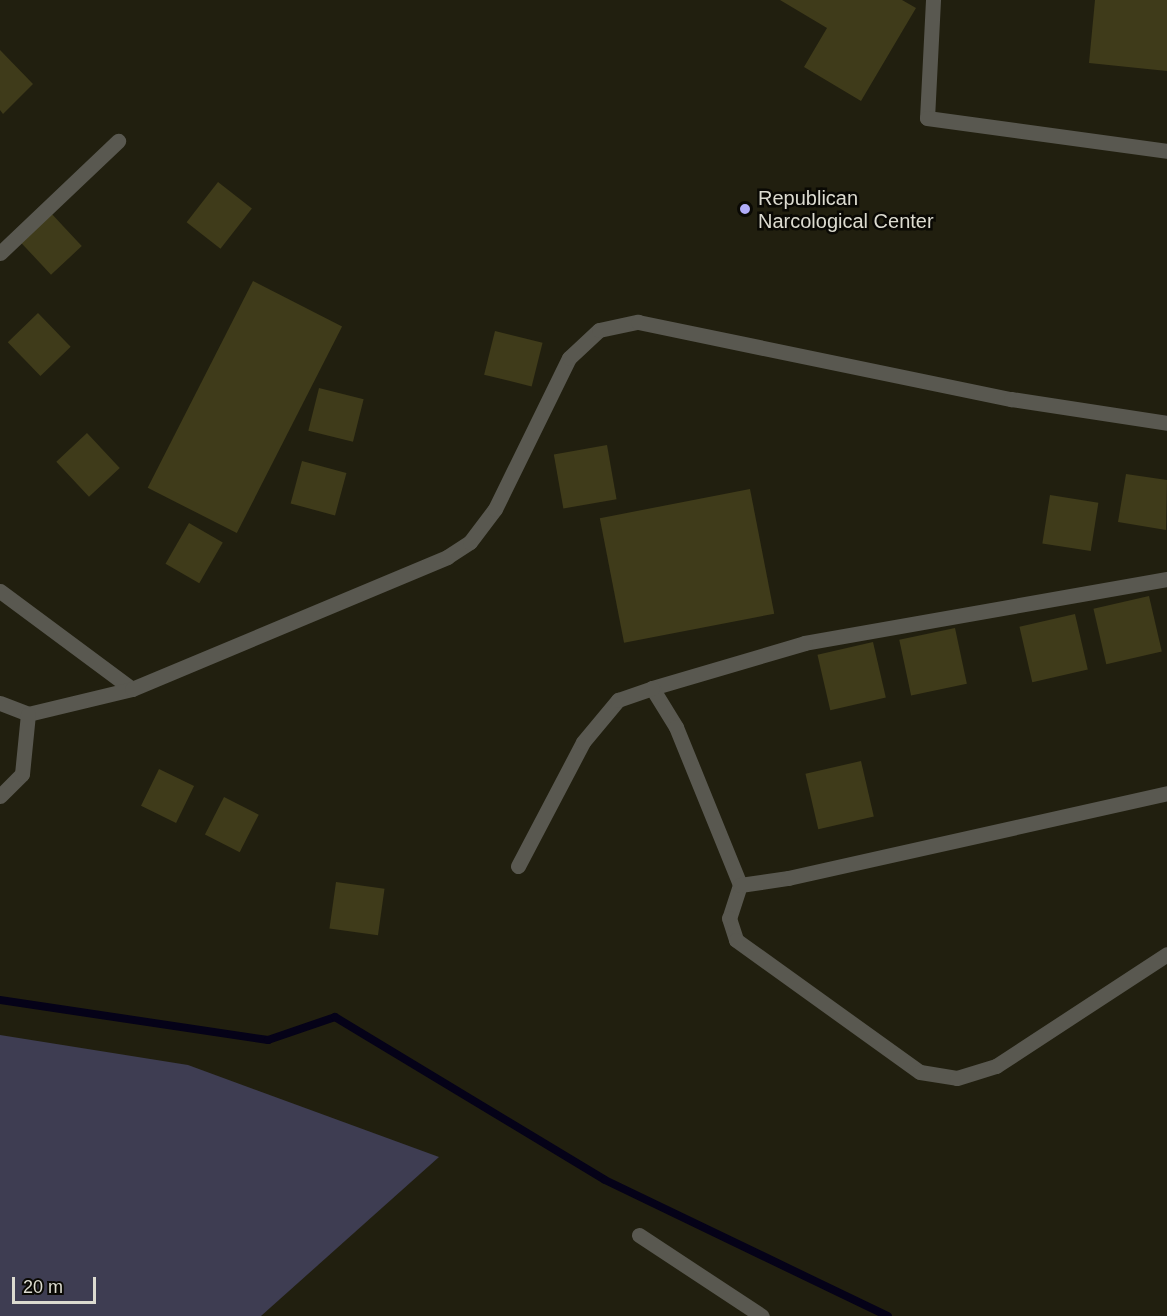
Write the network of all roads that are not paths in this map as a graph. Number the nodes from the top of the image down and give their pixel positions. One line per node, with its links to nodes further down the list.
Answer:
1 (933, 0): 3 (street)
2 (118, 141): 4 (street)
3 (1167, 151)
4 (0, 253)
5 (1167, 423): 9 (street)
6 (1167, 579): 8 (street)
7 (0, 591): 9 (street)
8 (652, 688): 14 (street); 15 (street)
9 (132, 689): 11 (street)
10 (0, 703): 11 (street)
11 (28, 714): 13 (street)
12 (1167, 793): 15 (street)
13 (0, 796)
14 (518, 866)
15 (740, 885): 16 (street)
16 (1167, 954)
17 (639, 1235): 18 (street)
18 (762, 1316)

